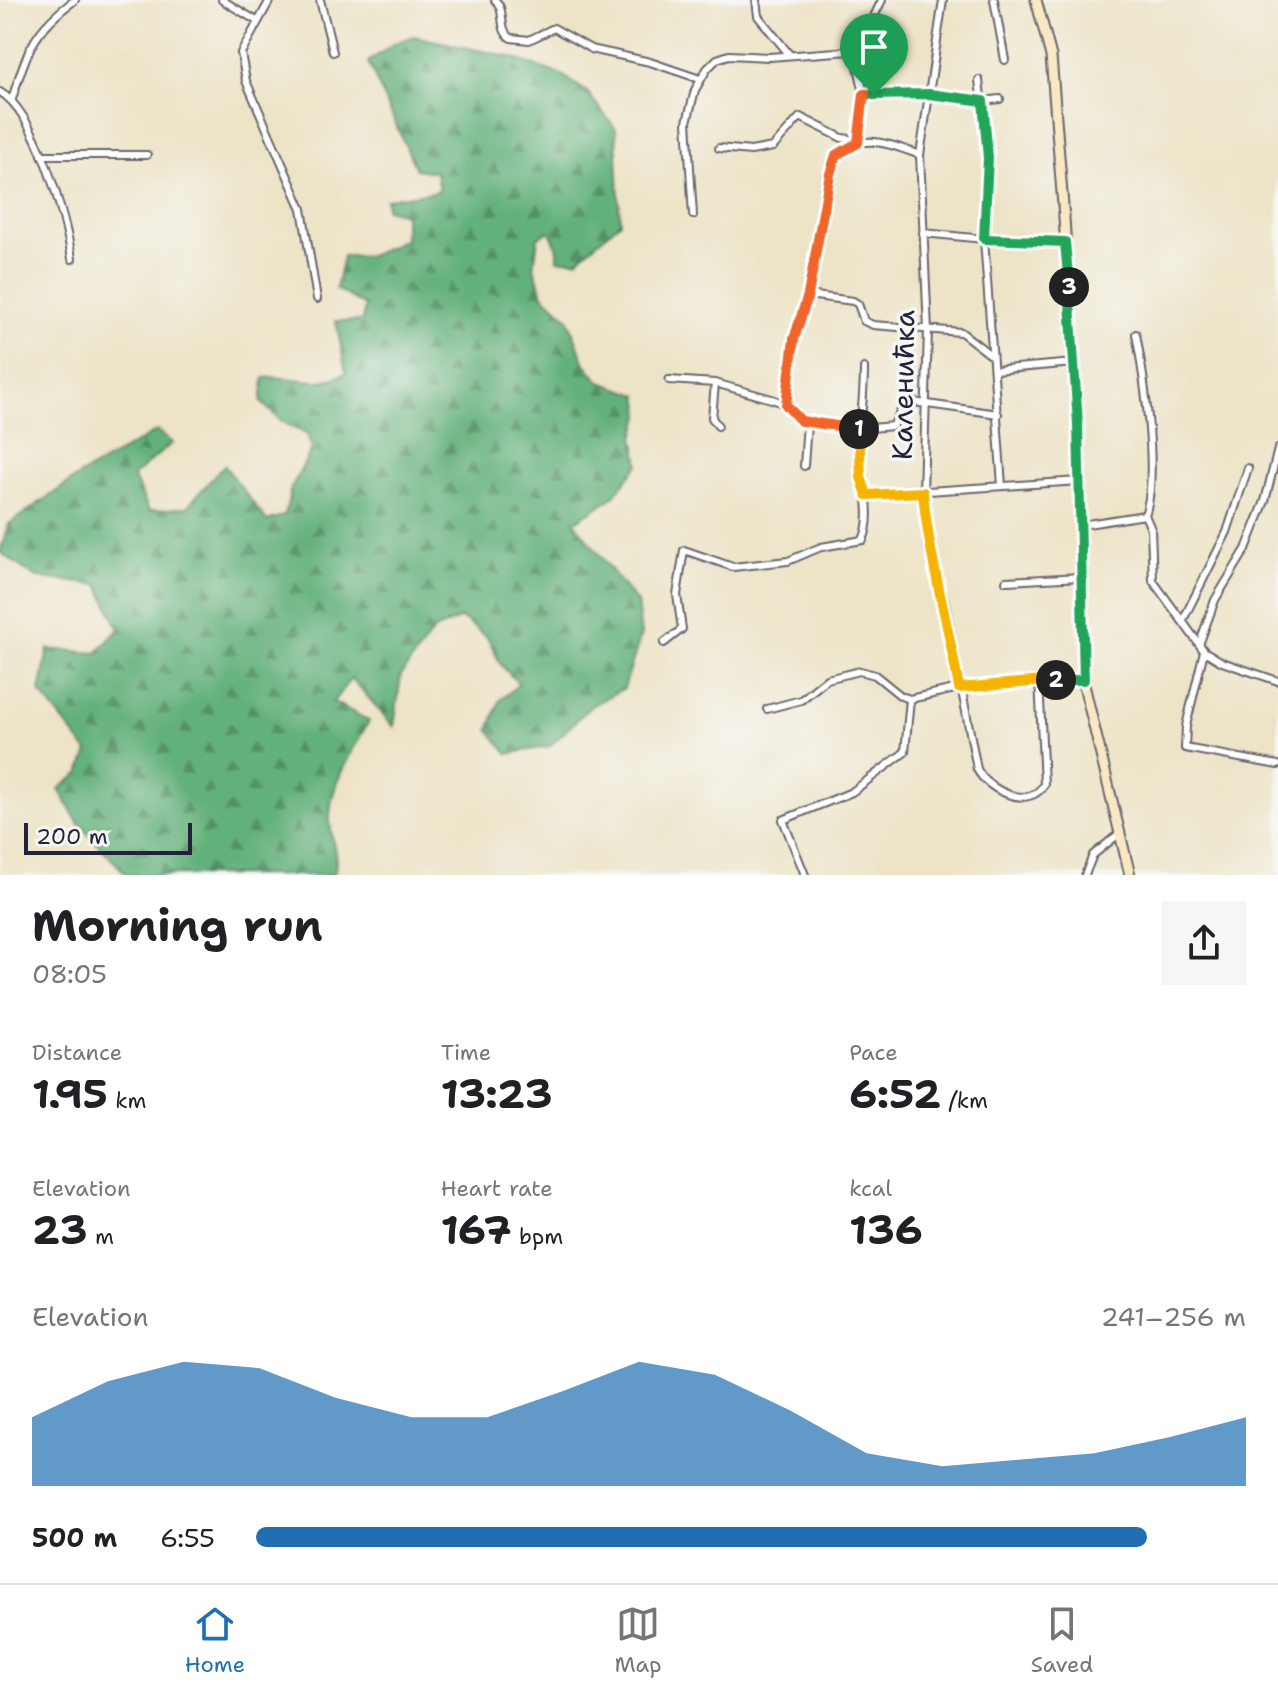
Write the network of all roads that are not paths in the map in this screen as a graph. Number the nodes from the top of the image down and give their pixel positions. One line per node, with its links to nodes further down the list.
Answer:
1 (75, 0): 21 (street)
2 (222, 0): 11 (street)
3 (270, 0): 11 (street)
4 (320, 0): 13 (street)
5 (495, 0): 16 (street)
6 (756, 0): 14 (street)
7 (882, 0): 12 (street)
8 (943, 0): 20 (street, Каленићка)
9 (994, 0): 15 (street)
10 (1036, 0): 32 (main road)
11 (257, 21): 35 (street)
12 (854, 48): 14 (street); 19 (street)
13 (333, 52)
14 (789, 54): 16 (street)
15 (1005, 60)
16 (700, 79): 29 (street)
17 (979, 80): 23 (street)
18 (0, 92): 21 (street)
19 (864, 94): 20 (street); 24 (street)
20 (929, 94): 23 (street); 28 (street, Каленићка)
21 (12, 99): 26 (street)
22 (1000, 99): 23 (street)
23 (983, 101): 31 (street)
24 (858, 142): 25 (street); 28 (street); 34 (street)
25 (719, 148)
26 (42, 155): 27 (street); 33 (street)
27 (147, 155)
28 (920, 155): 30 (street, Каленићка)
29 (693, 215)
30 (923, 233): 31 (street); 36 (street, Каленићка)
31 (984, 239): 32 (street); 38 (street)
32 (1065, 242): 39 (main road)
33 (72, 259)
34 (808, 295): 36 (street); 45 (street)
35 (317, 299)
36 (928, 330): 38 (street); 44 (street, Каленићка)
37 (1136, 334): 57 (street)
38 (992, 356): 41 (street)
39 (1074, 363): 41 (street); 53 (main road)
40 (864, 368): 49 (street)
41 (994, 370): 46 (street)
42 (669, 380): 43 (street)
43 (715, 383): 45 (street); 48 (street)
44 (926, 403): 46 (street); 49 (street); 55 (street, Каленићка)
45 (786, 405): 47 (street)
46 (998, 414): 54 (street)
47 (807, 423): 49 (street); 51 (street)
48 (718, 426)
49 (860, 429): 56 (street)
50 (1278, 449): 62 (street)
51 (804, 466)
52 (1248, 468): 61 (street)
53 (1080, 481): 54 (street); 58 (main road)
54 (1002, 486): 55 (street)
55 (923, 492): 56 (street); 68 (street, Каленићка)
56 (867, 495): 63 (street)
57 (1145, 515): 58 (street); 61 (street)
58 (1081, 525): 59 (main road)
59 (1081, 577): 60 (street); 66 (main road)
60 (1006, 581)
61 (1183, 620): 62 (street)
62 (1200, 642): 64 (street)
63 (664, 643)
64 (1204, 651): 67 (street); 71 (street)
65 (1039, 679): 66 (street); 68 (street); 68 (street, Каленићка)
66 (1084, 680): 72 (main road)
67 (1278, 681)
68 (959, 688): 69 (street)
69 (910, 699): 70 (street); 73 (street)
70 (767, 709)
71 (1278, 765)
72 (1120, 833): 74 (street); 75 (main road)
73 (805, 875)
74 (1085, 875)
75 (1130, 875)

